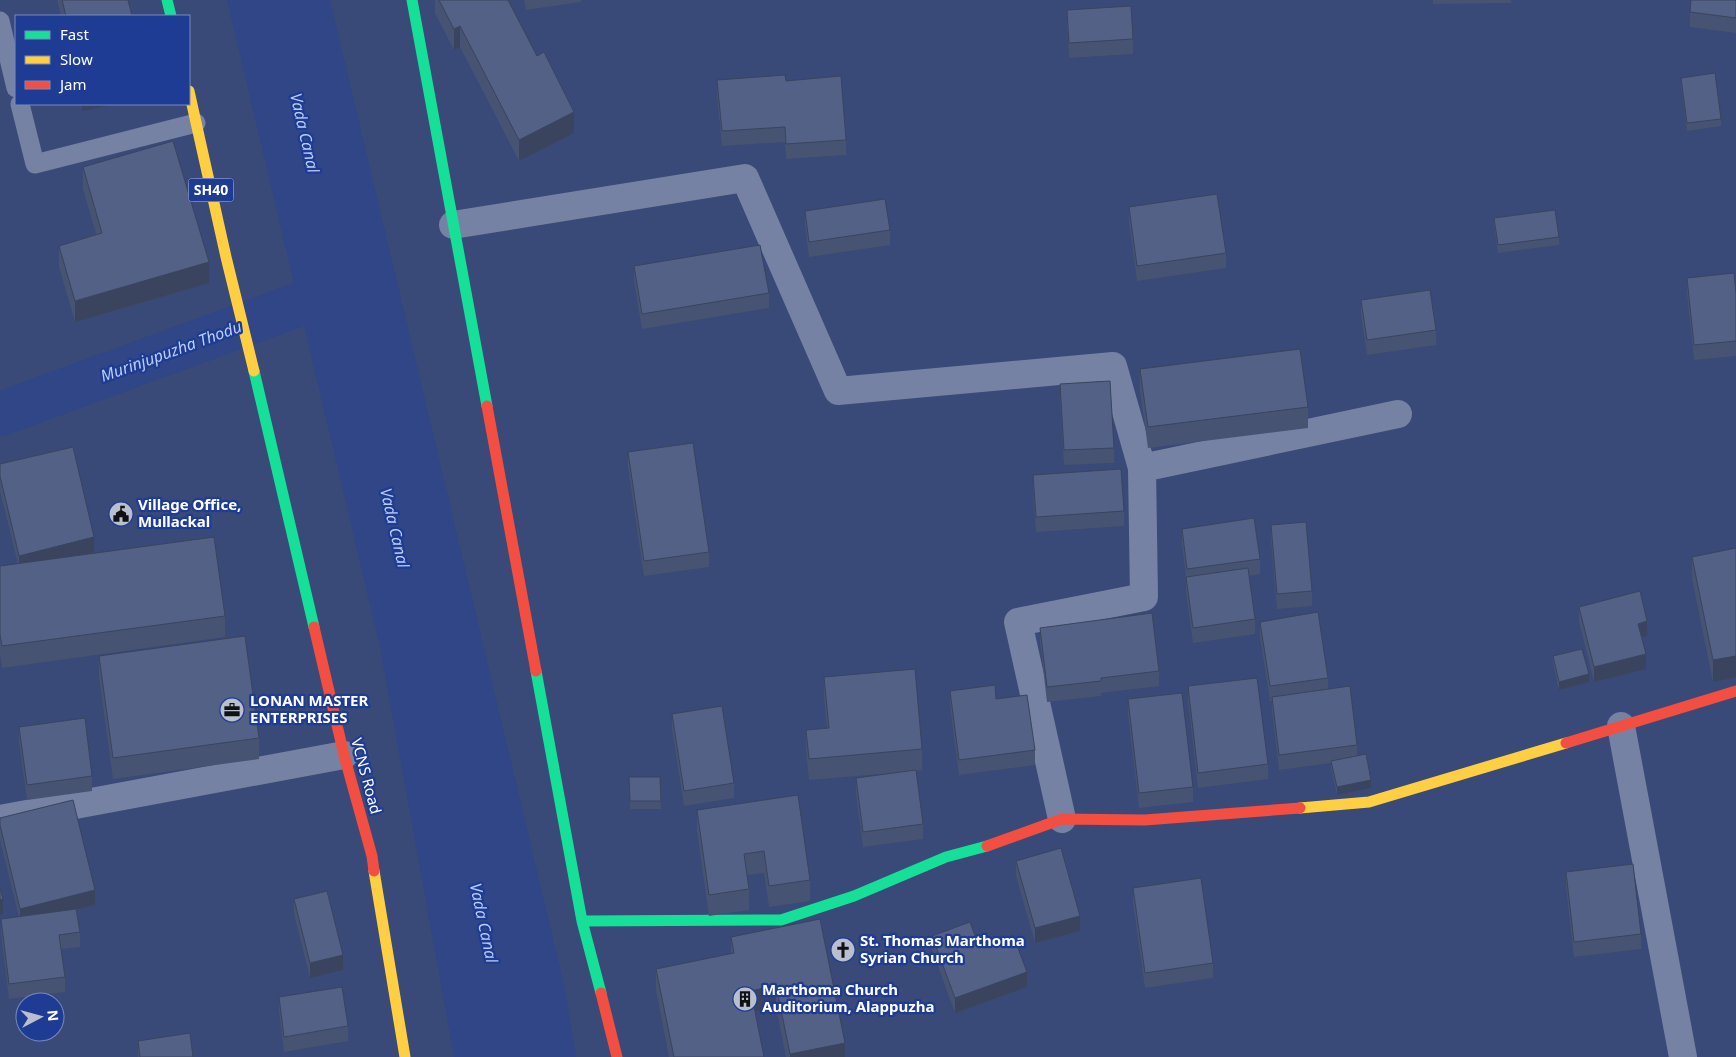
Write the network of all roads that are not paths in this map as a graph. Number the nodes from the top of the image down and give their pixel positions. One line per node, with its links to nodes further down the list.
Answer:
1 (167, 0): 3 (main road)
2 (412, 0): 9 (main road)
3 (171, 15)
4 (0, 21): 5 (lane)
5 (15, 84)
6 (190, 95): 8 (main road, SH40)
7 (20, 105): 8 (lane)
8 (196, 122): 14 (main road, VCNS Road / SH40)
9 (453, 225): 11 (street); 17 (main road)
10 (1398, 414): 11 (street)
11 (1142, 468): 16 (street)
12 (1736, 691): 13 (main road)
13 (1621, 726): 16 (main road); 20 (street)
14 (344, 755): 15 (street); 18 (main road, VCNS Road / SH40)
15 (0, 819)
16 (1062, 819): 17 (main road)
17 (582, 921): 19 (main road)
18 (405, 1057)
19 (617, 1057)
20 (1683, 1057)

